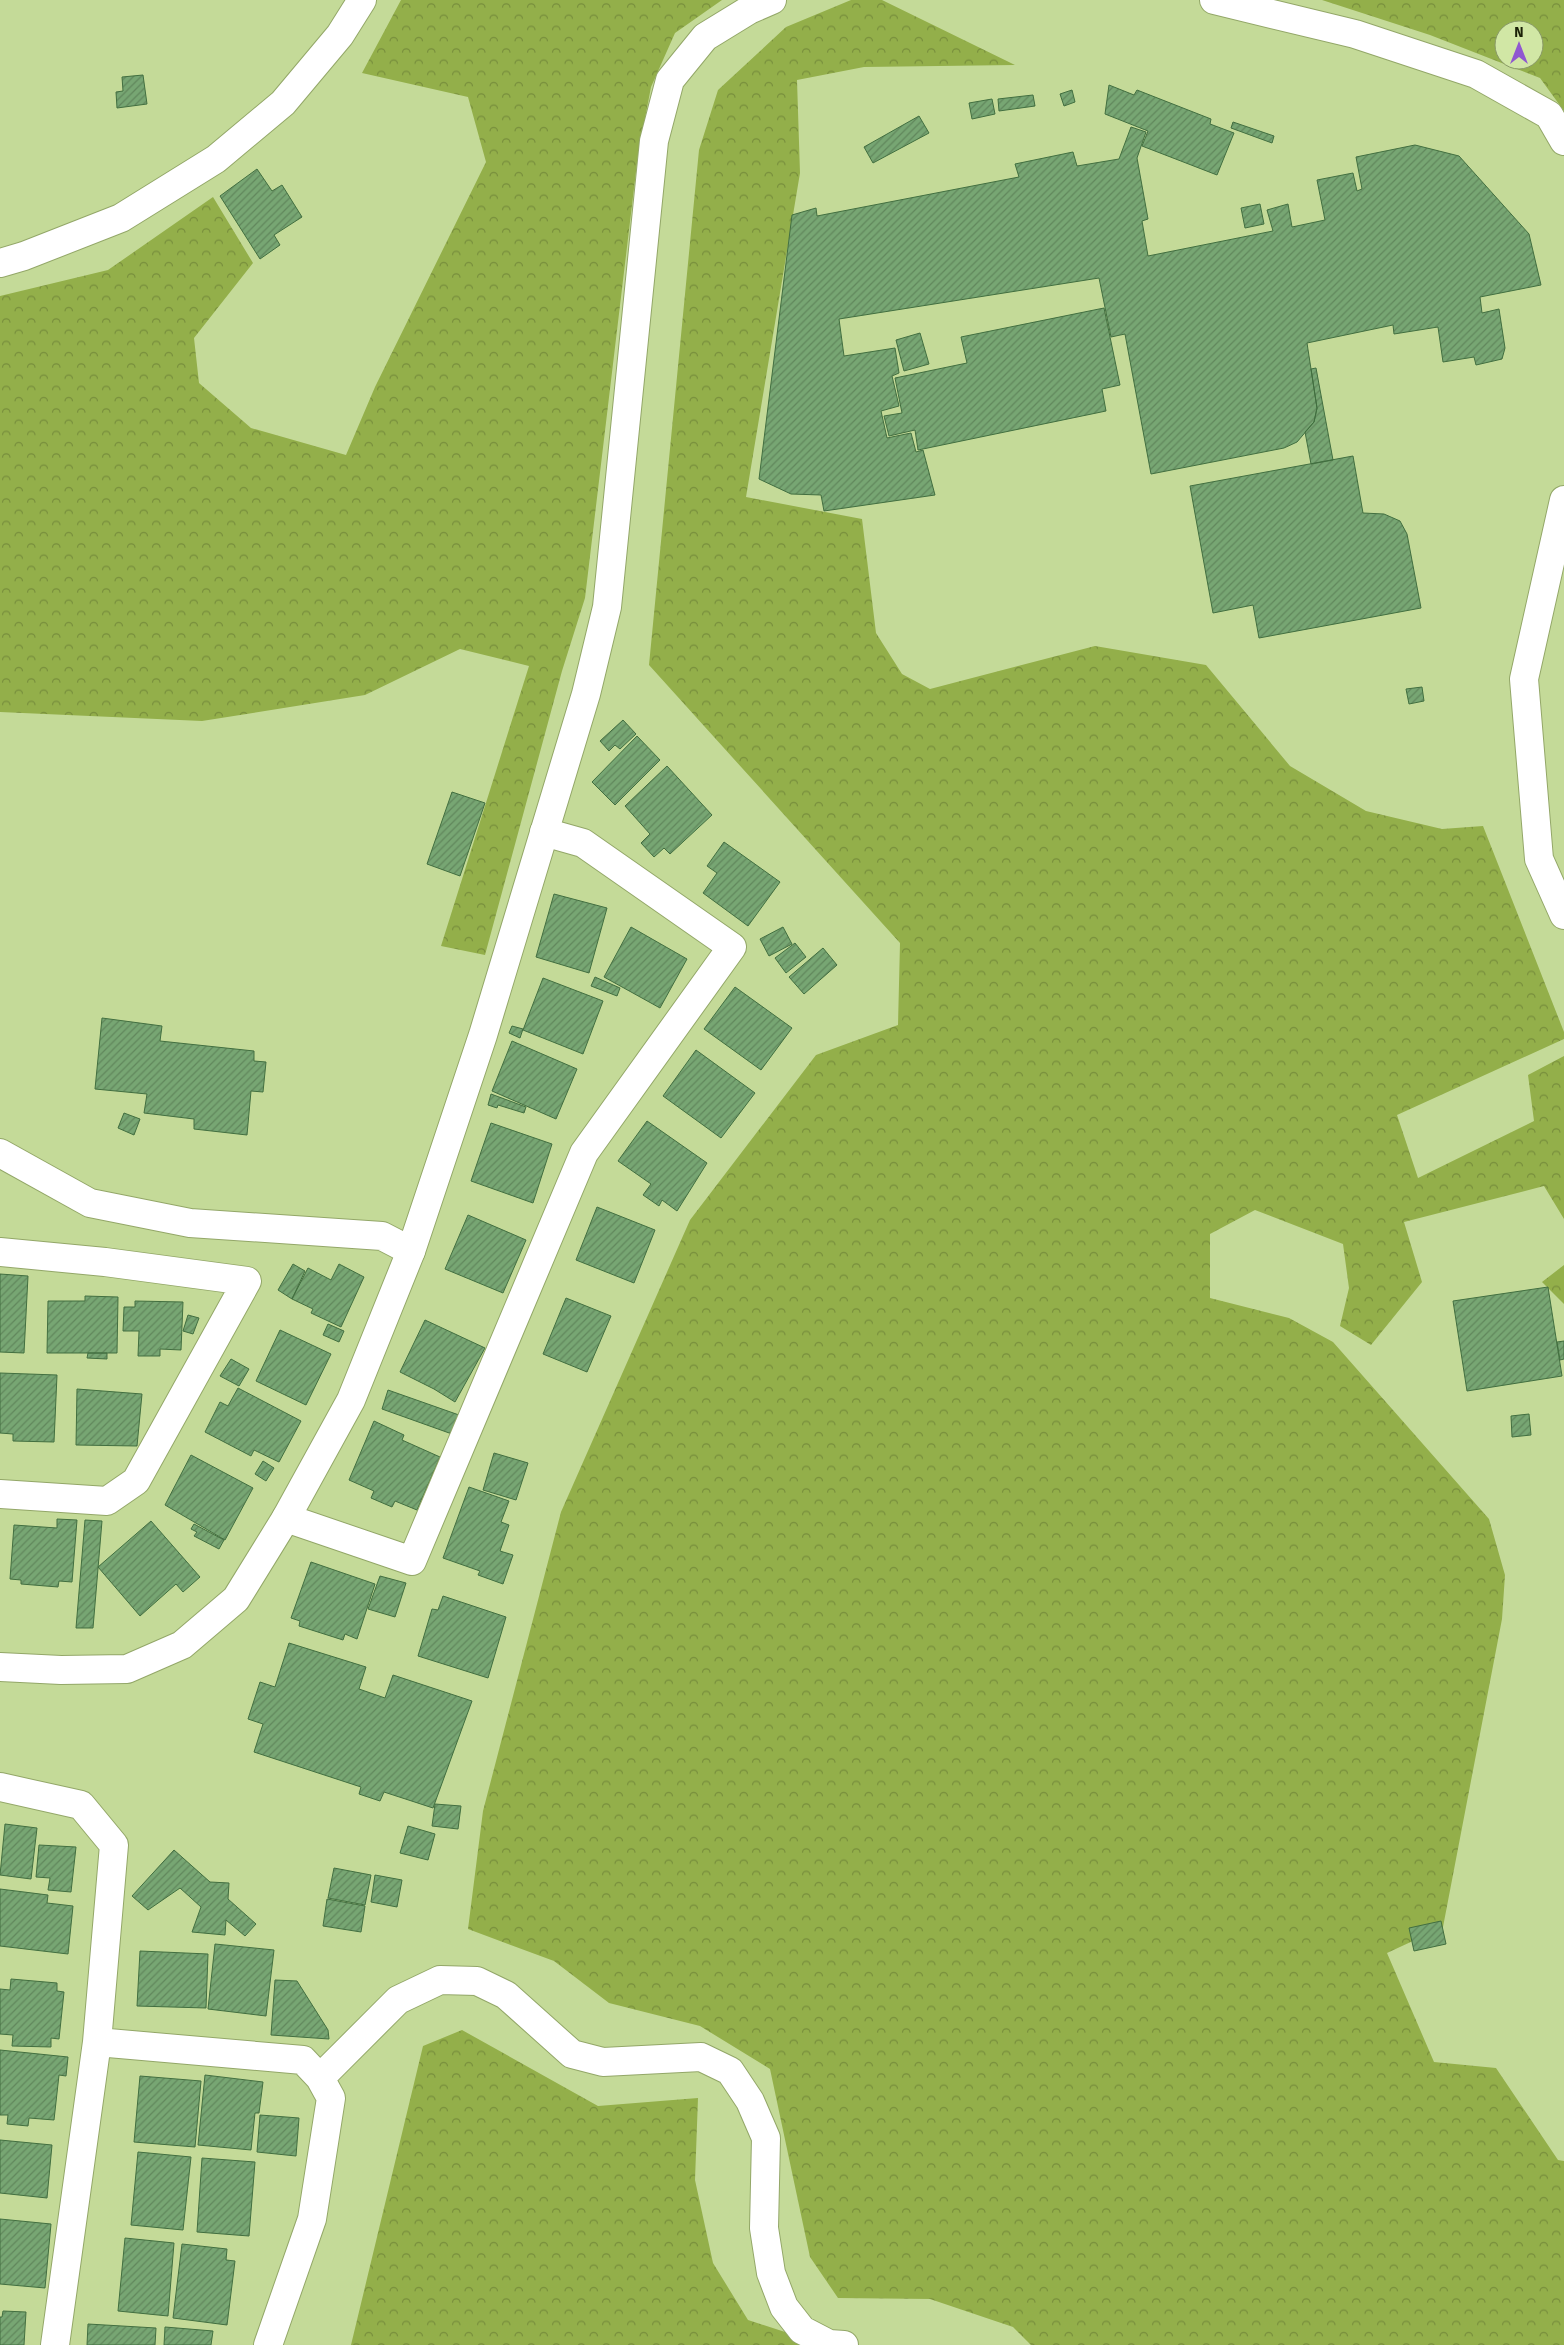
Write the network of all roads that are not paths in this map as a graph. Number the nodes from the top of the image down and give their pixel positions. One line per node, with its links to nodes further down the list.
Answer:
1 (362, 0): 5 (street)
2 (772, 0): 7 (street)
3 (1214, 0): 4 (street)
4 (1564, 141)
5 (0, 263)
6 (1564, 500): 8 (street)
7 (544, 832): 10 (street); 13 (street)
8 (1564, 915)
9 (0, 1153): 10 (street)
10 (411, 1251): 13 (street)
11 (0, 1252): 12 (street)
12 (0, 1494)
13 (286, 1518): 14 (street)
14 (0, 1667)
15 (0, 1787): 16 (street)
16 (97, 2042): 17 (street); 18 (street)
17 (320, 2078): 19 (street); 20 (street)
18 (55, 2345)
19 (268, 2345)
20 (844, 2345)

